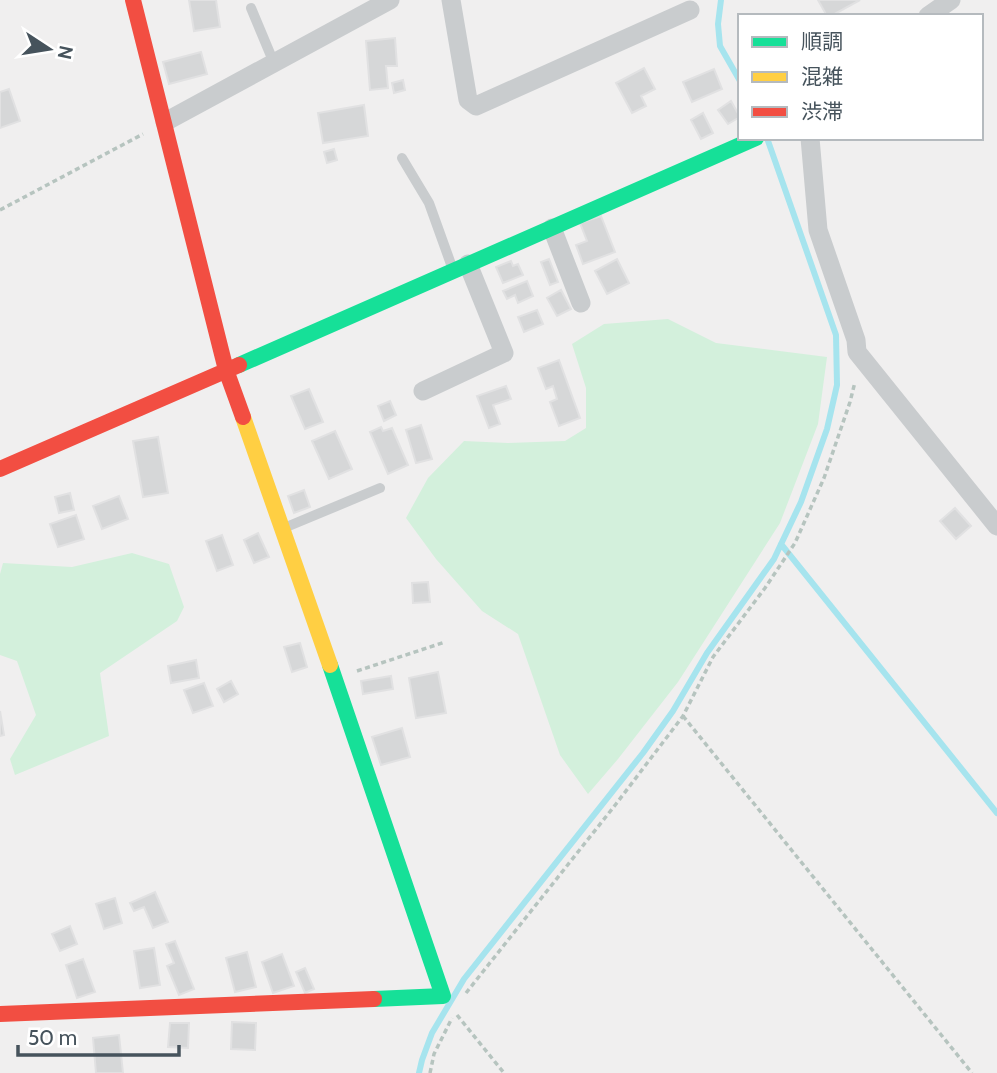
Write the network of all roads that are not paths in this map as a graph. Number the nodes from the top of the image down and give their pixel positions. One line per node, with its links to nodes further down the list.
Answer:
1 (134, 0): 9 (street)
2 (390, 0): 8 (street)
3 (451, 0): 6 (street)
4 (951, 0): 7 (street)
5 (251, 8): 8 (lane)
6 (690, 10)
7 (931, 14)
8 (274, 63): 9 (street)
9 (165, 122): 16 (street)
10 (751, 140): 13 (street)
11 (810, 140): 20 (street)
12 (402, 158): 14 (lane)
13 (552, 228): 14 (street); 15 (street)
14 (461, 268): 16 (street); 17 (street)
15 (581, 303)
16 (226, 370): 18 (street); 21 (street)
17 (423, 391)
18 (0, 469)
19 (380, 488): 21 (lane)
20 (997, 526)
21 (282, 529): 22 (street)
22 (0, 1014)

